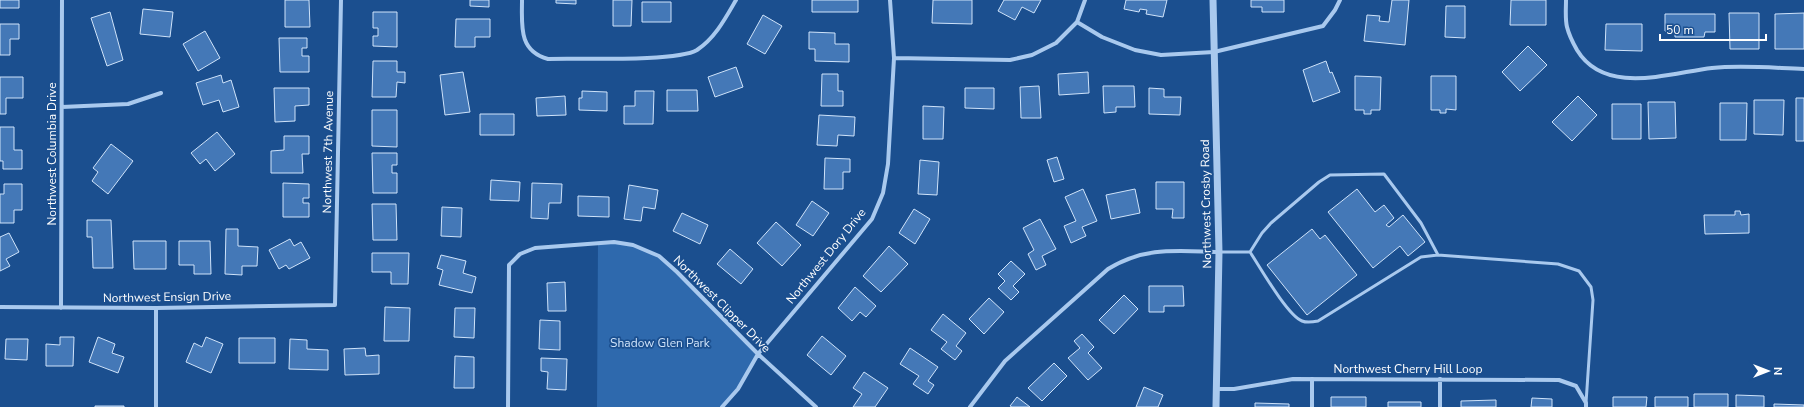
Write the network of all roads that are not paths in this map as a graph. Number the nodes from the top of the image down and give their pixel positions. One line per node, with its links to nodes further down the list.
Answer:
1 (62, 0): 15 (street, Northwest Columbia Drive)
2 (341, 0): 19 (street, Northwest 7th Avenue)
3 (522, 0): 4 (street)
4 (736, 0)
5 (890, 0): 12 (street, Northwest Dory Drive)
6 (1085, 0): 10 (street)
7 (1213, 0): 11 (street, Northwest Crosby Road)
8 (1340, 0): 11 (street)
9 (1566, 0): 13 (street)
10 (1077, 22): 11 (street); 12 (street)
11 (1214, 52): 16 (street, Northwest Crosby Road)
12 (894, 58): 23 (street, Northwest Dory Drive)
13 (1804, 69)
14 (161, 94): 15 (street)
15 (62, 107): 21 (street, Northwest Columbia Drive)
16 (1219, 252): 17 (lane); 26 (street, Northwest Crosby Road); 32 (street)
17 (1250, 252): 18 (lane); 18 (lane)
18 (1438, 255): 27 (lane)
19 (335, 304): 22 (street, Northwest Ensign Drive)
20 (0, 307): 21 (street, Northwest Ensign Drive)
21 (61, 308): 22 (street, Northwest Ensign Drive)
22 (156, 308): 28 (street)
23 (758, 354): 29 (street, Northwest Clipper Drive); 30 (street, Northwest Dory Drive); 31 (street, Northwest Clipper Drive)
24 (1312, 379): 25 (street, Northwest Cherry Hill Loop); 26 (street, Northwest Cherry Hill Loop); 34 (street)
25 (1440, 379): 27 (street, Northwest Cherry Hill Loop); 35 (street)
26 (1217, 389): 33 (street, Northwest Crosby Road)
27 (1586, 405)
28 (156, 407)
29 (508, 407)
30 (722, 407)
31 (816, 407)
32 (970, 407)
33 (1216, 407)
34 (1312, 407)
35 (1440, 407)

